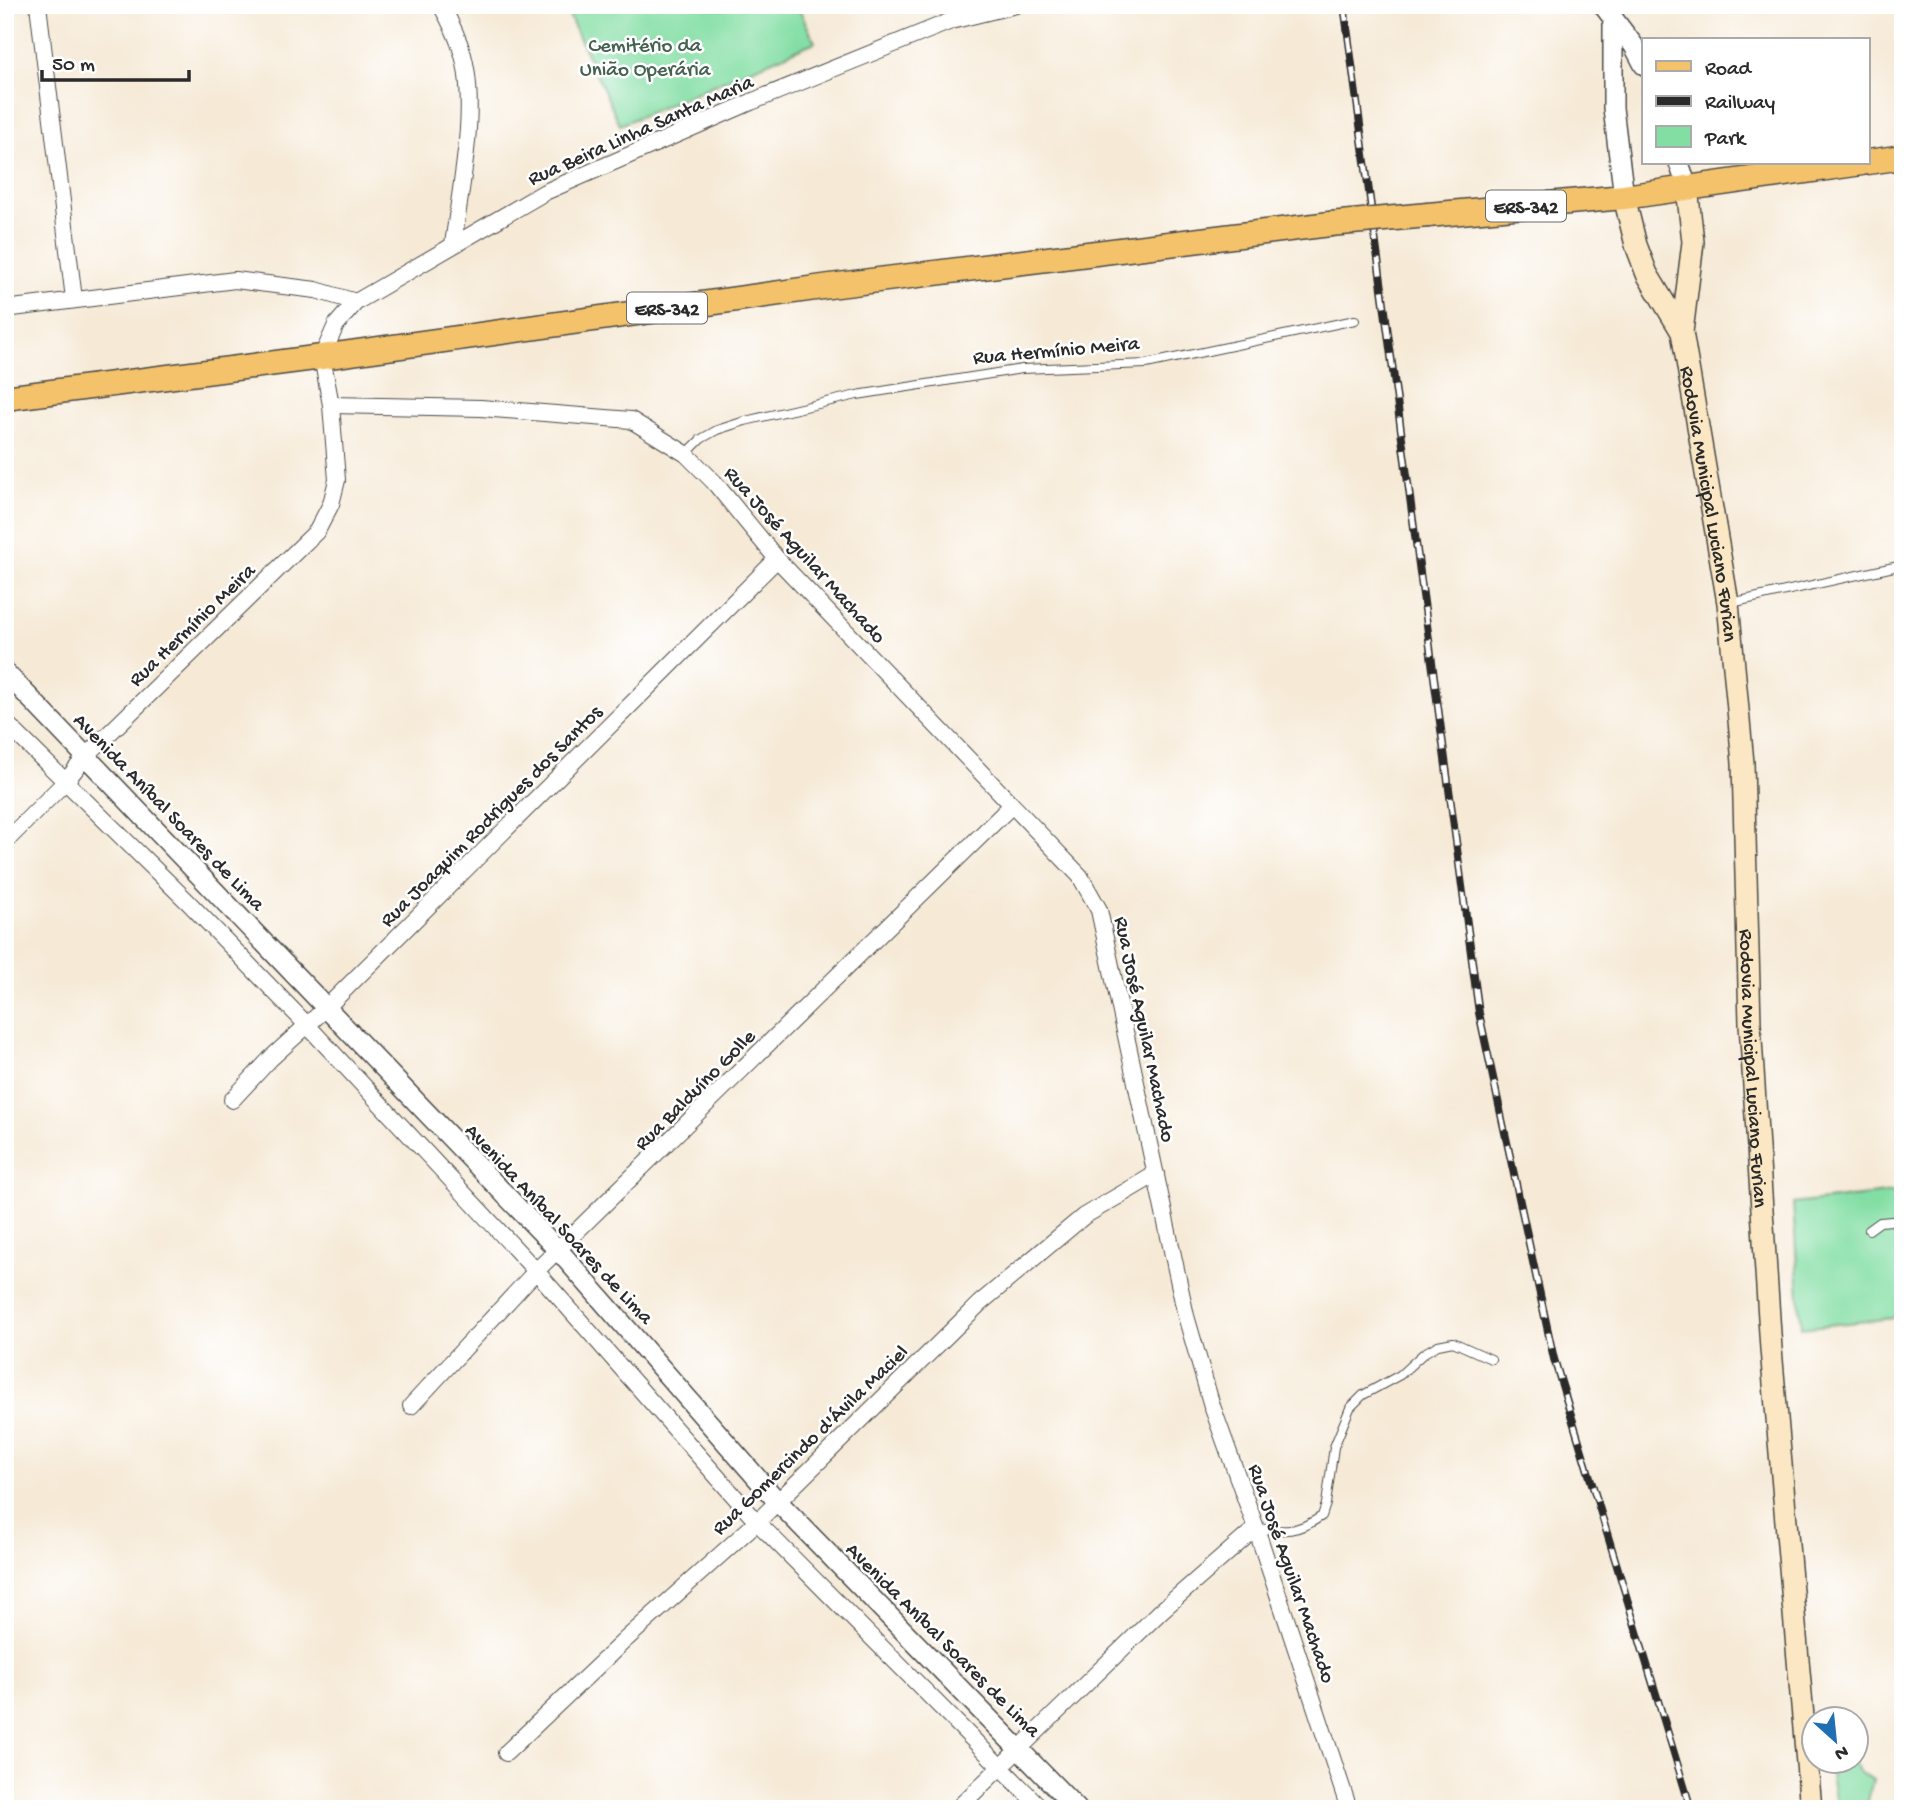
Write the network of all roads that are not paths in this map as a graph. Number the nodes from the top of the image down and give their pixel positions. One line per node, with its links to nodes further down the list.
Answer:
1 (38, 5): 13 (street)
2 (441, 5): 12 (street)
3 (1016, 5): 12 (street, Rua Beira Linha Santa Maria)
4 (1608, 13): 5 (street, Rodovia Municipal Luciano Furian); 11 (street, Rodovia Municipal Luciano Furian)
5 (1642, 61)
6 (1903, 157): 7 (main road)
7 (1870, 162)
8 (1679, 164): 10 (street, Rodovia Municipal Luciano Furian)
9 (1855, 164): 10 (main road, ERS-342)
10 (1687, 187): 11 (main road, ERS-342); 17 (main road, Rodovia Municipal Luciano Furian)
11 (1624, 197): 17 (main road, Rodovia Municipal Luciano Furian); 18 (main road, ERS-342, bridge)
12 (453, 245): 14 (street, Rua Beira Linha Santa Maria)
13 (74, 299): 14 (street); 15 (street)
14 (356, 302): 18 (street, Rua Beira Linha Santa Maria)
15 (5, 309)
16 (1355, 320): 21 (lane, Rua Hermínio Meira)
17 (1682, 332): 24 (main road, Rodovia Municipal Luciano Furian)
18 (322, 357): 19 (main road, ERS-342); 20 (street, Rua Hermínio Meira)
19 (5, 398)
20 (331, 405): 21 (street, Rua José Aguilar Machado); 27 (street, Rua Hermínio Meira)
21 (686, 454): 22 (street, Rua José Aguilar Machado)
22 (777, 559): 29 (street, Rua José Aguilar Machado); 31 (street, Rua Joaquim Rodrigues dos Santos)
23 (1903, 565): 24 (lane)
24 (1728, 603): 51 (main road, Rodovia Municipal Luciano Furian)
25 (5, 672): 27 (street, Avenida Aníbal Soares de Lima)
26 (5, 722): 28 (street)
27 (87, 755): 28 (street, Rua Hermínio Meira); 31 (street, Avenida Aníbal Soares de Lima)
28 (66, 781): 30 (street, Rua Hermínio Meira); 32 (street)
29 (1011, 806): 34 (street, Rua José Aguilar Machado); 37 (street, Rua Balduíno Golle)
30 (5, 842)
31 (326, 1008): 32 (street, Rua Joaquim Rodrigues dos Santos); 37 (street, Avenida Aníbal Soares de Lima)
32 (307, 1025): 33 (street, Rua Joaquim Rodrigues dos Santos); 38 (street)
33 (232, 1100)
34 (1156, 1174): 41 (street, Rua Gomercindo d'Ávila Maciel); 43 (street, Rua José Aguilar Machado)
35 (1903, 1220): 36 (lane)
36 (1869, 1230)
37 (559, 1251): 38 (street, Rua Balduíno Golle); 41 (street, Avenida Aníbal Soares de Lima)
38 (536, 1271): 40 (street, Rua Balduíno Golle); 42 (street)
39 (1491, 1359): 43 (lane)
40 (411, 1406)
41 (777, 1501): 42 (street, Rua Gomercindo d'Ávila Maciel); 44 (street, Avenida Aníbal Soares de Lima)
42 (757, 1522): 45 (street, Rua Gomercindo d'Ávila Maciel); 46 (street)
43 (1256, 1528): 44 (street); 50 (street, Rua José Aguilar Machado)
44 (1020, 1748): 46 (street); 49 (street, Avenida Aníbal Soares de Lima)
45 (506, 1753)
46 (1002, 1766): 47 (street); 48 (street)
47 (957, 1809)
48 (1042, 1809)
49 (1077, 1809)
50 (1349, 1809)
51 (1811, 1809)

